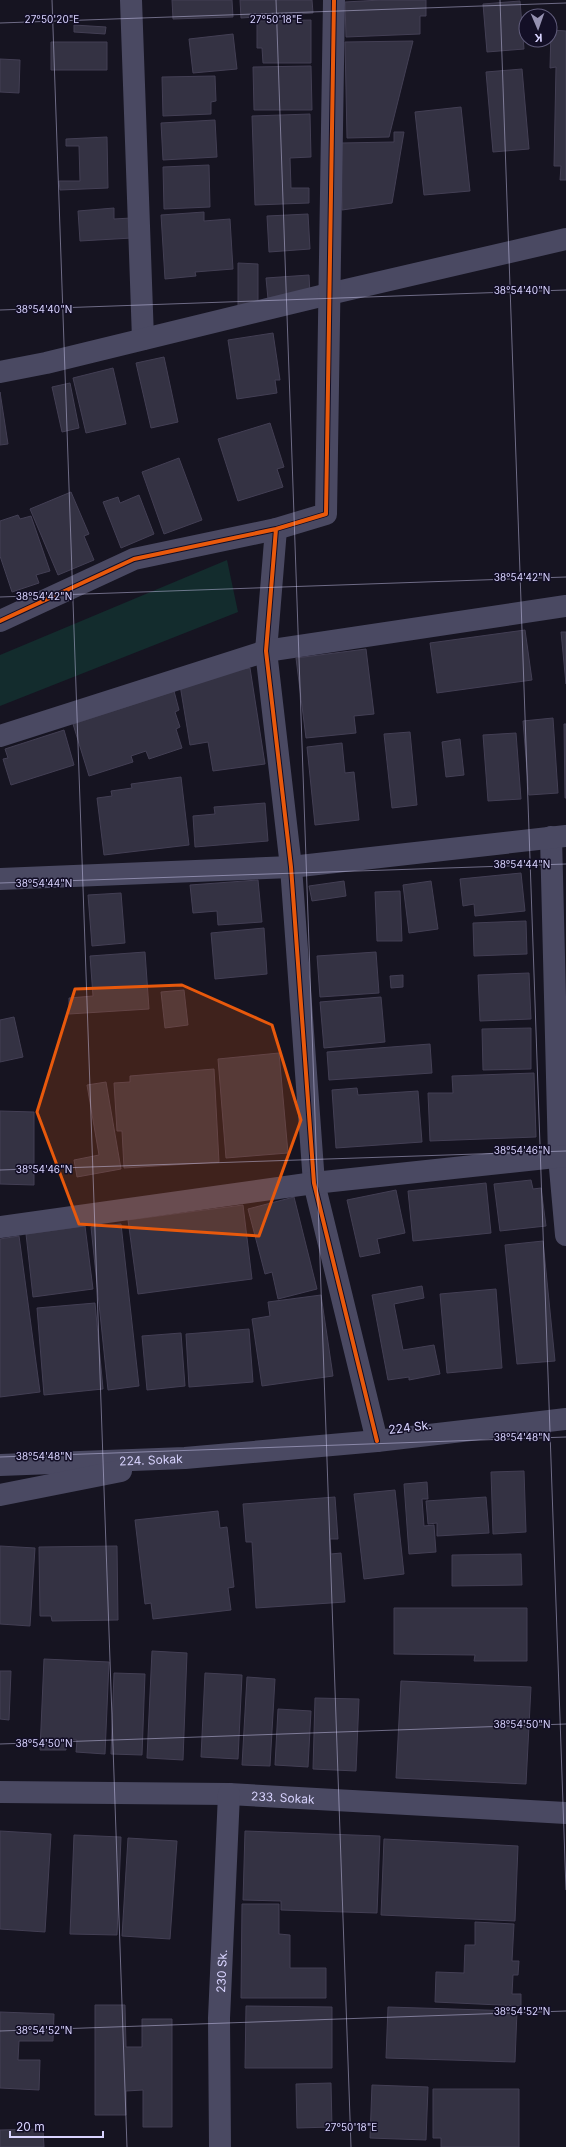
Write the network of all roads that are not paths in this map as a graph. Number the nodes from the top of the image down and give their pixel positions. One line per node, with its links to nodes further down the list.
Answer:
1 (131, 0): 5 (street)
2 (334, 0): 4 (street)
3 (566, 239): 4 (street)
4 (330, 294): 5 (street); 7 (street)
5 (143, 339): 6 (street)
6 (0, 372)
7 (276, 529): 9 (street); 10 (street)
8 (566, 606): 10 (street)
9 (0, 621)
10 (266, 651): 11 (street); 13 (street)
11 (0, 736)
12 (558, 837): 13 (street); 15 (street)
13 (291, 866): 14 (street); 16 (street)
14 (0, 879)
15 (563, 1156): 16 (street); 18 (street)
16 (314, 1183): 17 (street); 20 (street)
17 (0, 1227)
18 (566, 1235)
19 (566, 1419): 20 (street, 224 Sk.)
20 (377, 1441): 21 (street, 224 Sk.)
21 (185, 1458): 22 (street, 224. Sokak); 23 (street, 224. Sokak)
22 (0, 1465)
23 (0, 1495)
24 (0, 1792): 25 (street, 233. Sokak)
25 (229, 1794): 26 (street, 233. Sokak); 27 (street, 230 Sk.)
26 (566, 1813)
27 (220, 2147)

